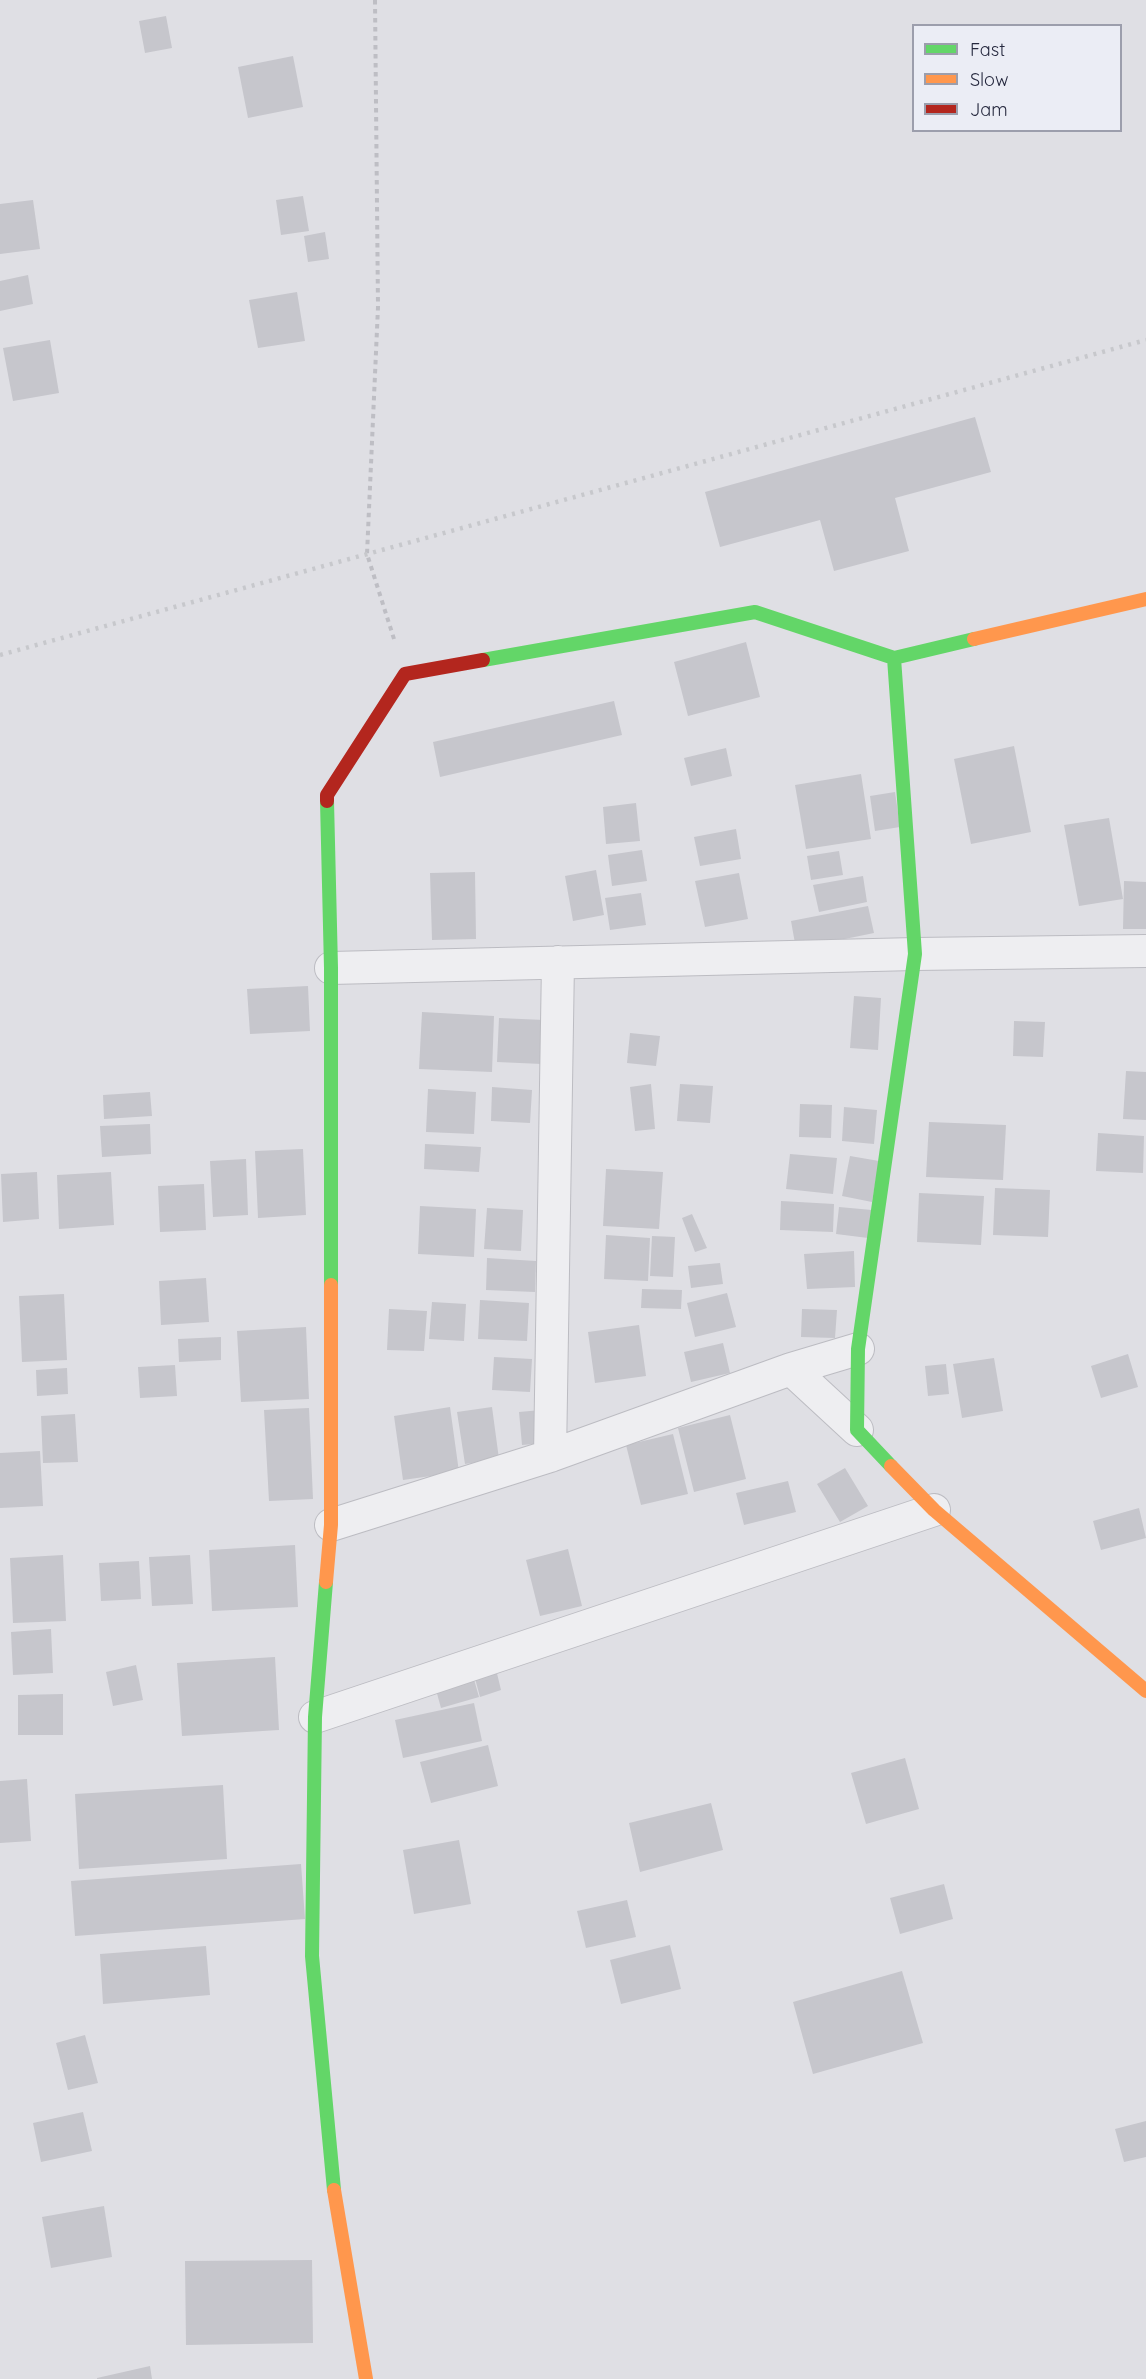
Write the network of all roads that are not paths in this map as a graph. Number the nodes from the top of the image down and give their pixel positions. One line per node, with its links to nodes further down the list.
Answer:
1 (1146, 599): 2 (street)
2 (894, 658): 4 (street); 6 (street)
3 (1146, 951): 4 (street)
4 (915, 954): 5 (street); 7 (street)
5 (558, 962): 6 (street); 10 (street)
6 (331, 968): 12 (street)
7 (858, 1348): 8 (street); 9 (street)
8 (791, 1369): 9 (street); 10 (street)
9 (856, 1430): 11 (street)
10 (550, 1456): 12 (street)
11 (934, 1509): 13 (street); 14 (street)
12 (331, 1525): 14 (street)
13 (1146, 1691)
14 (315, 1717): 15 (street)
15 (366, 2379)

